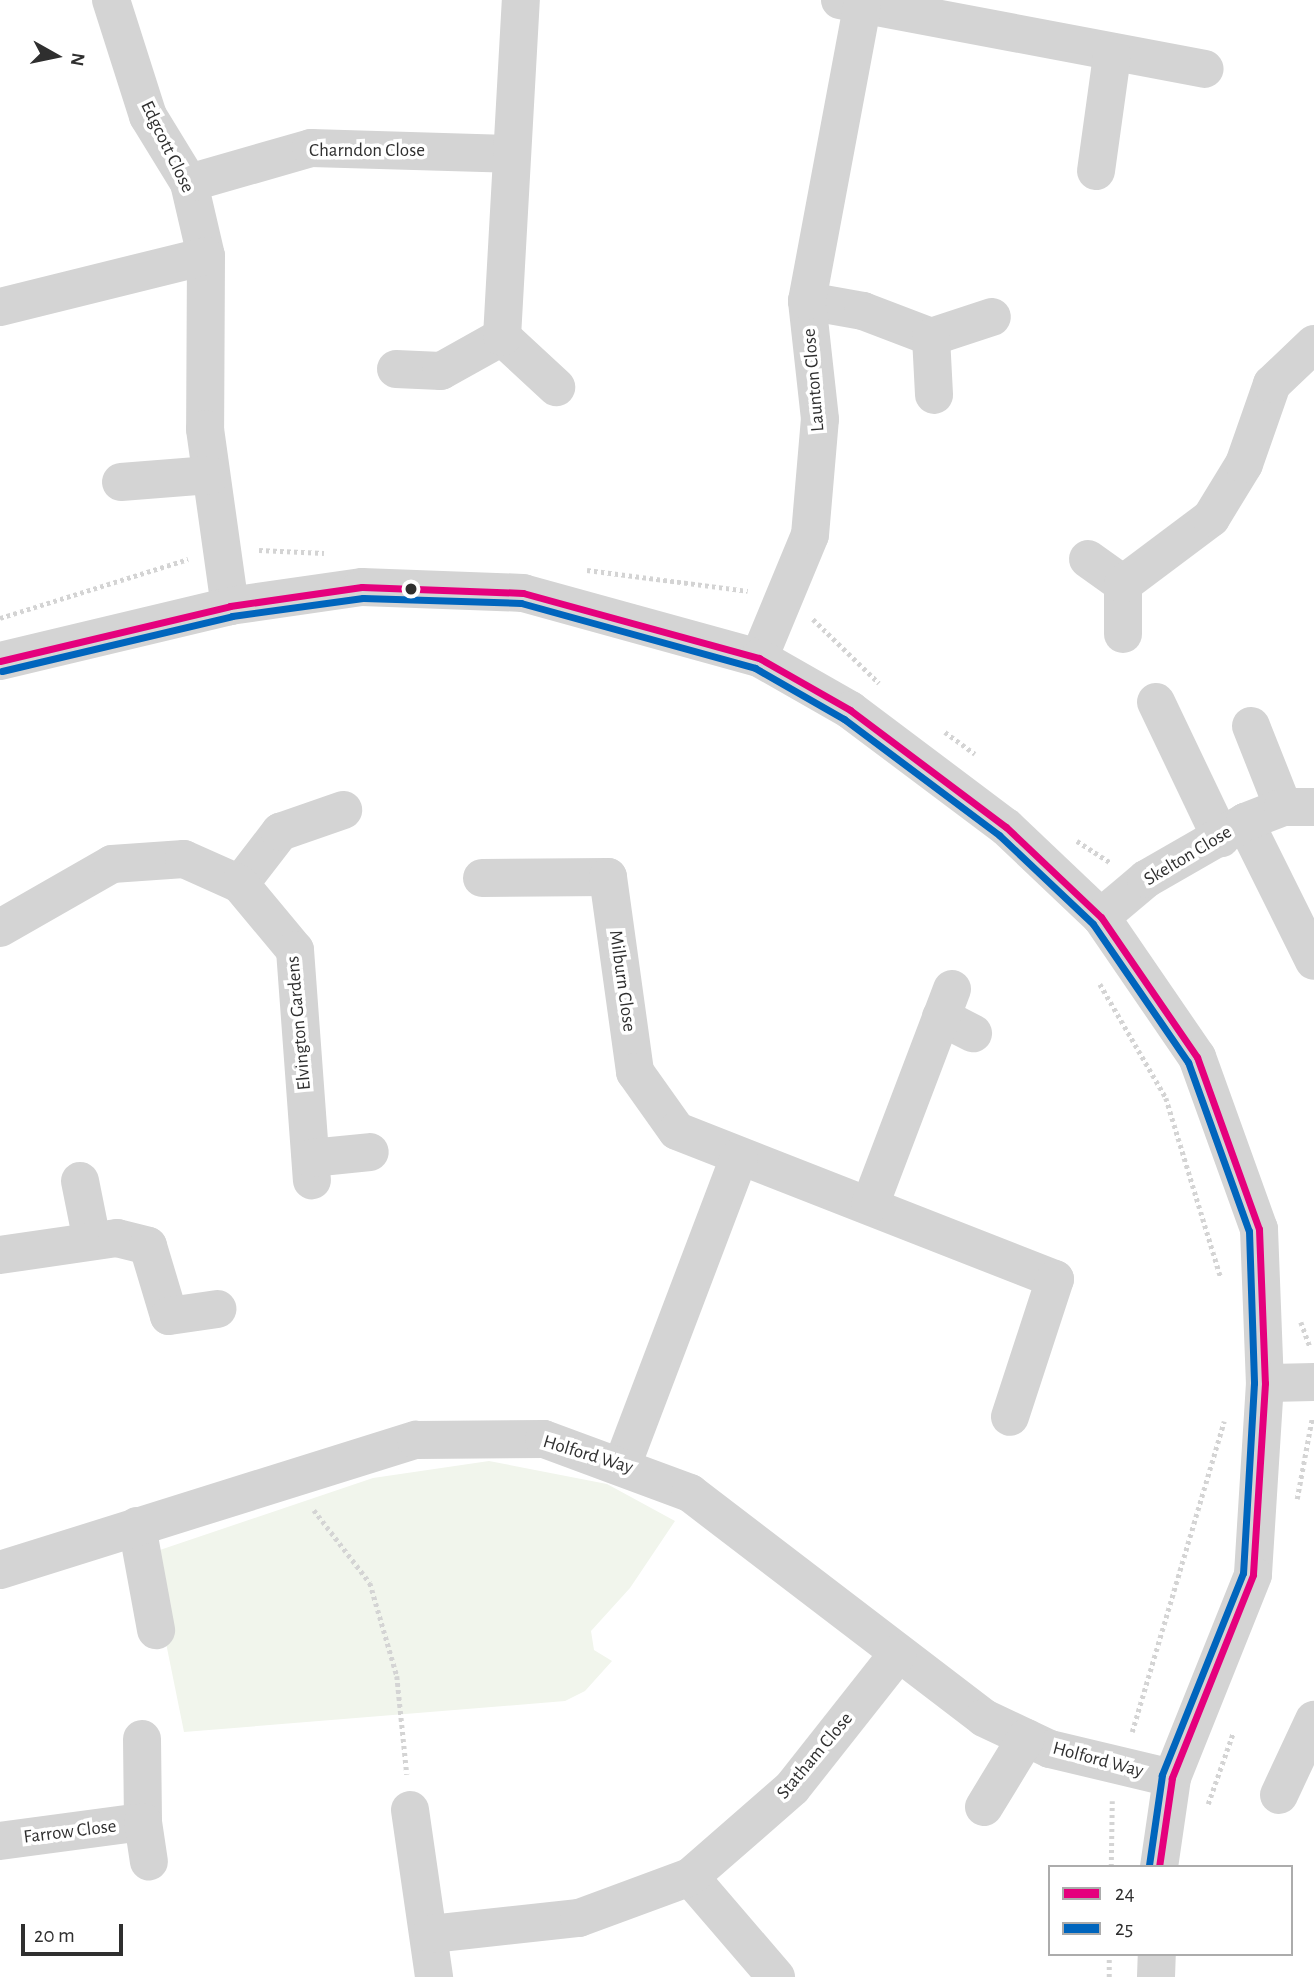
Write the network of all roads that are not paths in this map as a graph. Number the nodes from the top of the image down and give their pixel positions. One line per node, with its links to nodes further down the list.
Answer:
1 (111, 0): 8 (street, Edgcott Close)
2 (521, 0): 6 (street)
3 (851, 4): 4 (street, Launton Close); 10 (street, Launton Close)
4 (1112, 55): 5 (street, Launton Close); 7 (street)
5 (1205, 69)
6 (509, 154): 8 (street, Charndon Close); 13 (street)
7 (1096, 171)
8 (189, 183): 9 (street, Edgcott Close)
9 (206, 256): 11 (street); 19 (street, Edgcott Close)
10 (807, 301): 14 (street, Launton Close); 25 (street, Launton Close)
11 (0, 307)
12 (992, 317): 14 (street)
13 (502, 337): 16 (street); 17 (street)
14 (931, 337): 18 (street)
15 (1314, 344): 22 (street)
16 (396, 369)
17 (556, 387)
18 (934, 395)
19 (210, 475): 20 (street); 23 (street, Edgcott Close)
20 (121, 482)
21 (1088, 559): 22 (street)
22 (1123, 584): 24 (street)
23 (230, 606): 25 (street); 26 (street)
24 (1124, 634)
25 (759, 659): 34 (street)
26 (0, 661)
27 (1156, 702): 31 (street)
28 (1251, 726): 29 (street, Skelton Close)
29 (1299, 807): 31 (street, Skelton Close)
30 (343, 810): 33 (street)
31 (1233, 830): 34 (street, Skelton Close); 36 (street)
32 (482, 878): 39 (street, Milburn Close)
33 (240, 884): 35 (street, Elvington Gardens); 38 (street, Elvington Gardens)
34 (1101, 917): 46 (street)
35 (0, 928)
36 (1314, 961)
37 (955, 1013): 41 (street)
38 (370, 1152)
39 (738, 1157): 41 (street, Milburn Close); 48 (street)
40 (80, 1181): 42 (street)
41 (870, 1205): 47 (street, Milburn Close)
42 (105, 1240): 43 (street); 44 (street)
43 (0, 1255)
44 (218, 1309)
45 (1314, 1382): 46 (street)
46 (1265, 1383): 56 (street)
47 (1010, 1417)
48 (623, 1463): 49 (street, Holford Way); 52 (street, Holford Way)
49 (137, 1526): 50 (street, Holford Way); 51 (street)
50 (0, 1570)
51 (156, 1630)
52 (898, 1654): 54 (street, Holford Way); 64 (street, Statham Close)
53 (1314, 1720): 57 (street)
54 (1027, 1738): 56 (street, Holford Way); 58 (street, Holford Way)
55 (142, 1739): 60 (street)
56 (1172, 1778): 63 (street)
57 (1279, 1794)
58 (984, 1807)
59 (410, 1810): 65 (street)
60 (142, 1822): 61 (street, Farrow Close); 62 (street, Farrow Close)
61 (0, 1841)
62 (149, 1862)
63 (1159, 1865)
64 (690, 1877): 65 (street, Statham Close); 68 (street)
65 (431, 1934): 67 (street)
66 (1157, 1956): 69 (street)
67 (434, 1977)
68 (776, 1977)
69 (1156, 1977)

